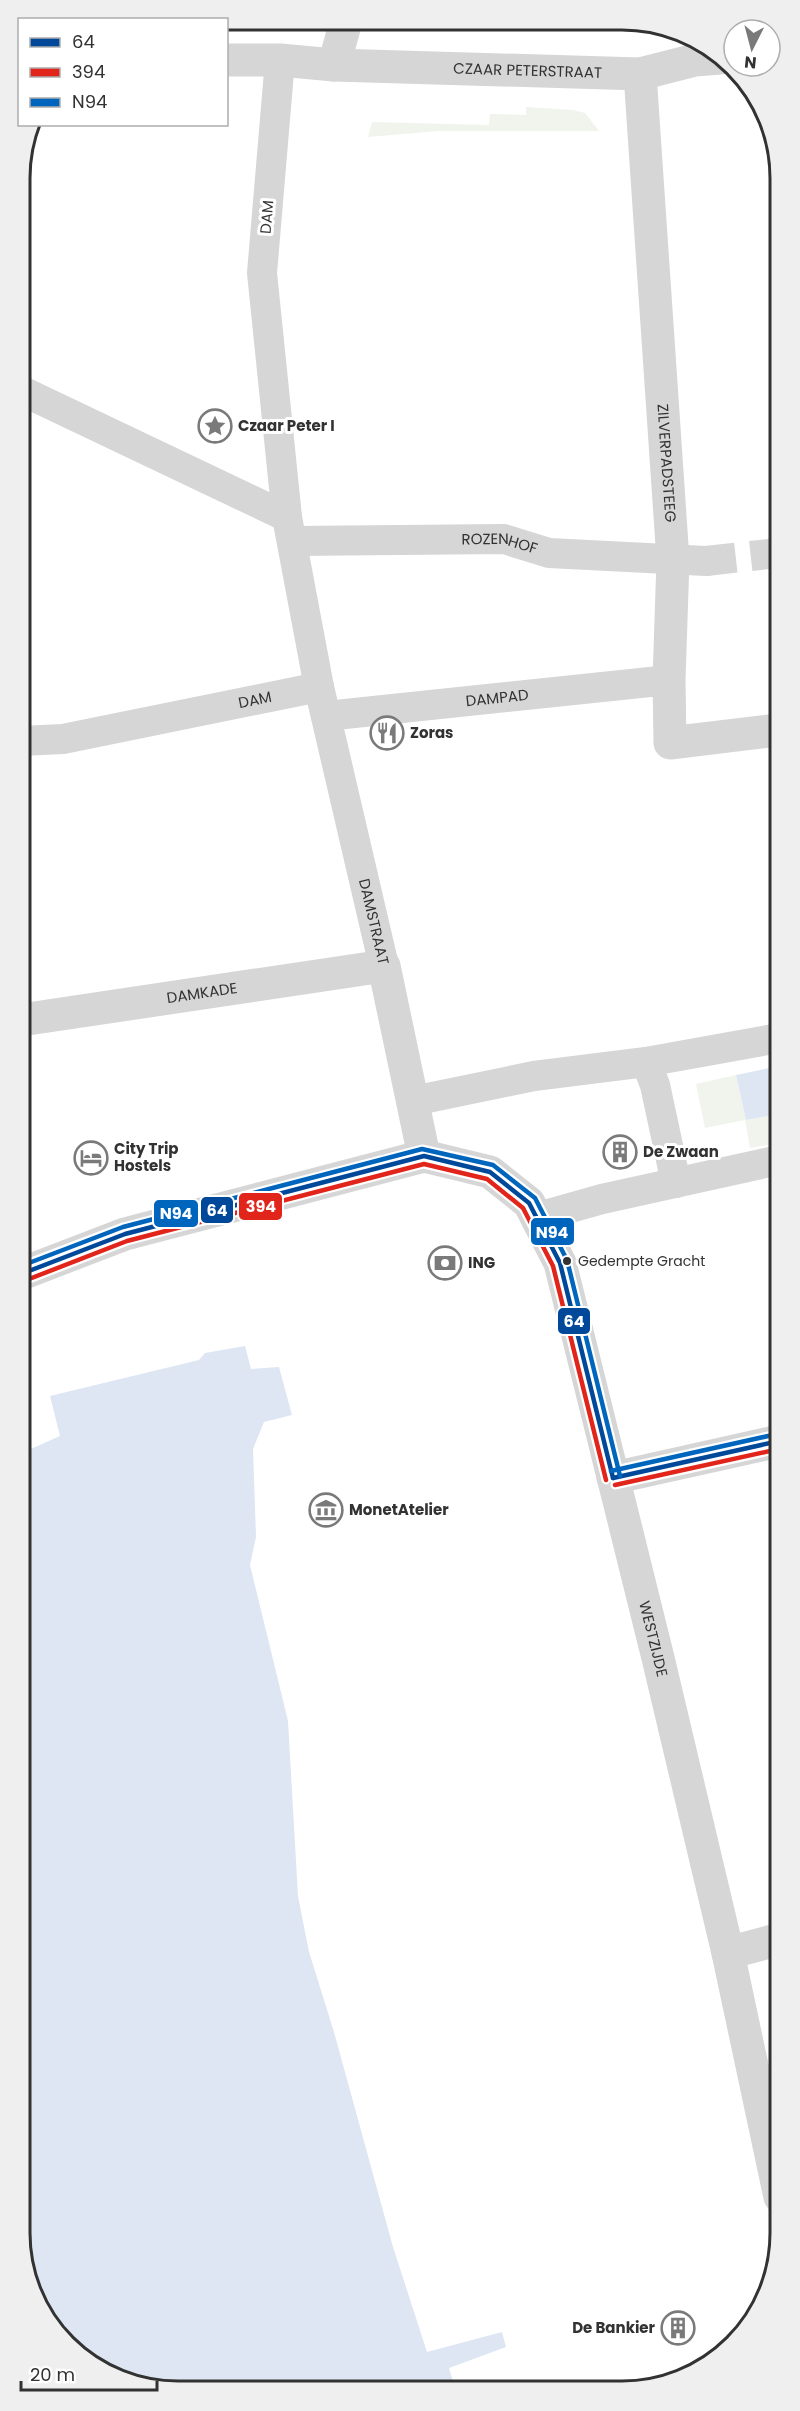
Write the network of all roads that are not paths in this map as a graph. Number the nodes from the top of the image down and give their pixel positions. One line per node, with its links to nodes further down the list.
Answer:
1 (344, 30): 5 (street)
2 (703, 54): 6 (street, CZAAR PETERSTRAAT)
3 (228, 60): 4 (street, CZAAR PETERSTRAAT)
4 (280, 60): 5 (street, CZAAR PETERSTRAAT); 8 (street, DAM)
5 (334, 65): 6 (street, CZAAR PETERSTRAAT)
6 (640, 74): 9 (street, ZILVERPADSTEEG)
7 (30, 395): 8 (street)
8 (290, 529): 9 (street, ROZENHOF); 12 (street, DAM)
9 (673, 560): 10 (street, ROZENHOF); 11 (street, ZILVERPADSTEEG)
10 (706, 561)
11 (669, 680): 12 (street, DAMPAD); 13 (street, ZILVERPADSTEEG)
12 (323, 701): 14 (street, DAM); 15 (street, DAMSTRAAT)
13 (770, 731)
14 (30, 741)
15 (384, 966): 16 (street, DAMKADE); 19 (street, DAMSTRAAT)
16 (30, 1019)
17 (770, 1040): 18 (street)
18 (651, 1073): 19 (street); 22 (street)
19 (412, 1101): 20 (street, DAMSTRAAT)
20 (424, 1156): 23 (street, WESTZIJDE); 24 (street)
21 (770, 1162): 22 (street)
22 (676, 1184): 23 (street)
23 (538, 1217): 26 (street, WESTZIJDE)
24 (30, 1271)
25 (770, 1443): 26 (street)
26 (613, 1478): 28 (street, WESTZIJDE)
27 (770, 1942): 28 (street)
28 (728, 1953): 29 (street, WESTZIJDE)
29 (770, 2150)

